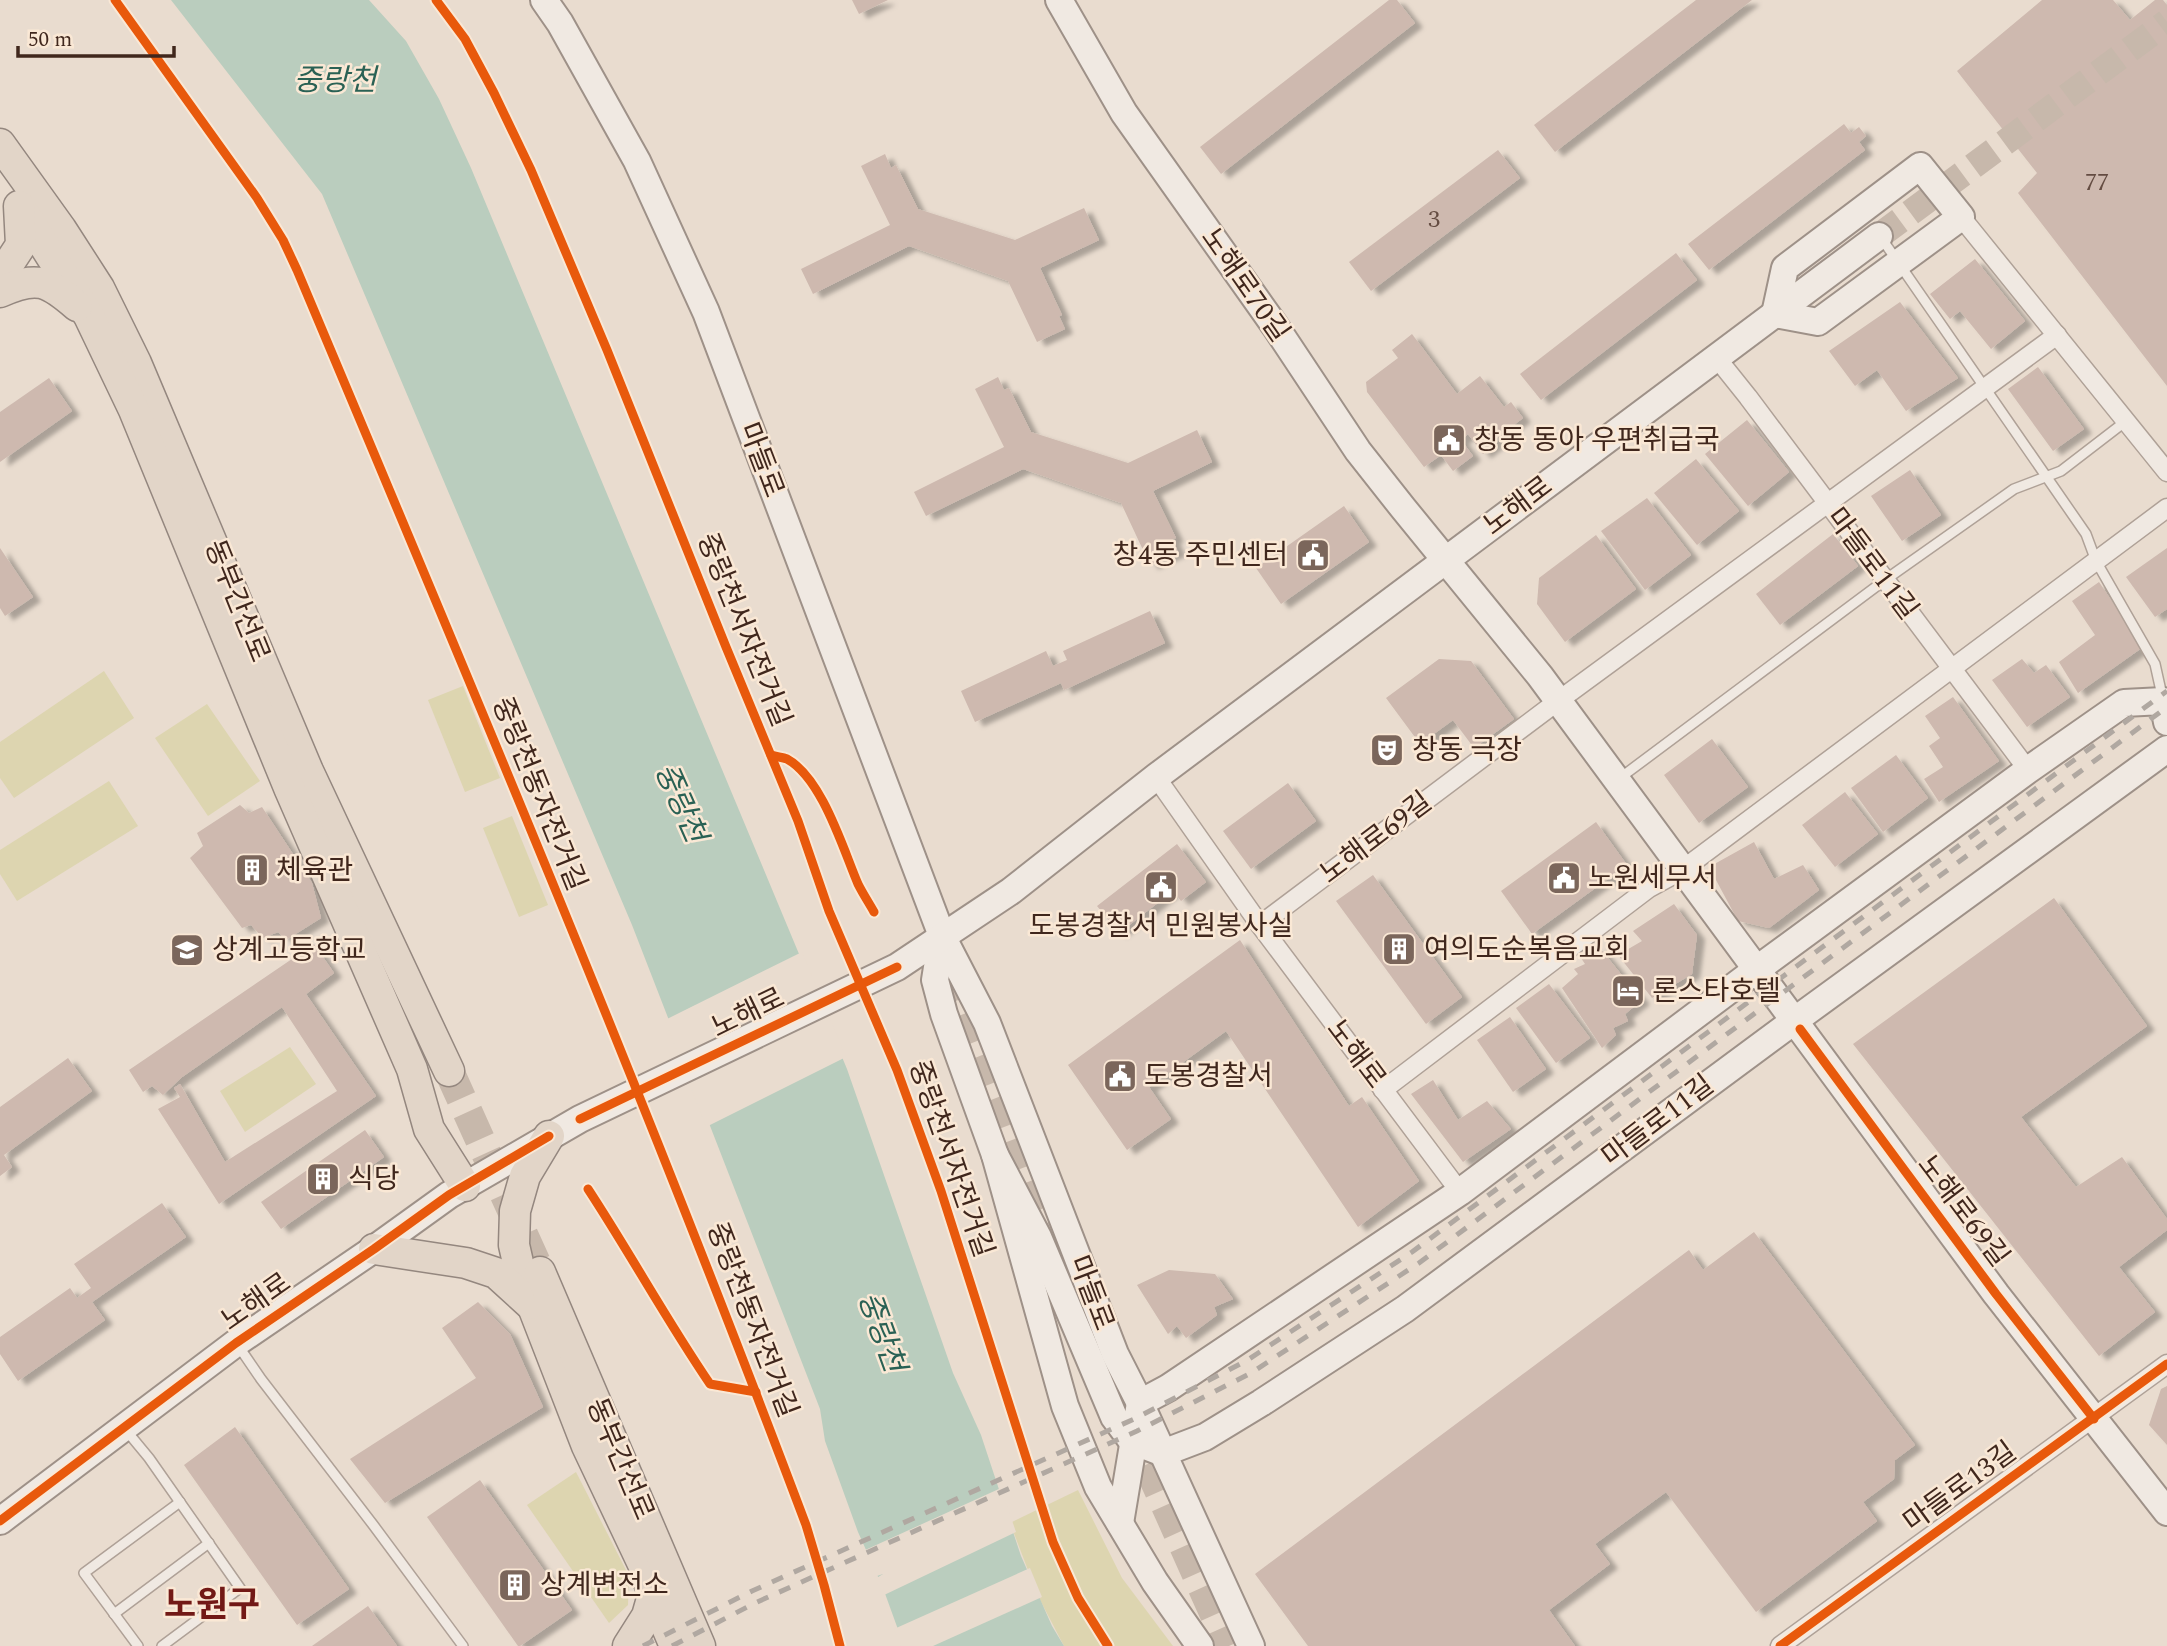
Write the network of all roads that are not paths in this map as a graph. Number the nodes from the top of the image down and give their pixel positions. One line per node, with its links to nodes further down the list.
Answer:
1 (544, 0): 33 (main road, 마들로)
2 (1059, 0): 21 (main road, 노해로70길)
3 (0, 144): 36 (highway, 동부간선로)
4 (0, 164): 5 (highway)
5 (20, 206): 9 (highway); 12 (highway)
6 (1961, 217): 8 (main road); 11 (main road); 13 (street)
7 (1879, 236): 8 (lane); 11 (main road, 노해로)
8 (1898, 263): 11 (main road); 15 (lane)
9 (0, 277)
10 (0, 292): 12 (highway)
11 (1775, 314): 14 (main road, 노해로)
12 (89, 316): 40 (highway)
13 (2057, 335): 15 (street, 노해로69길); 16 (street)
14 (1716, 358): 19 (street, 마들로11길); 21 (main road, 노해로)
15 (1985, 387): 18 (lane); 19 (street, 노해로69길)
16 (2126, 421): 17 (street); 18 (lane)
17 (2167, 472)
18 (2046, 477): 22 (lane); 23 (lane)
19 (1827, 503): 23 (street, 마들로11길); 25 (street, 노해로69길)
20 (2167, 508): 22 (street)
21 (1446, 560): 25 (main road, 노해로69길); 29 (main road, 노해로)
22 (2096, 561): 24 (street); 26 (lane)
23 (1885, 580): 24 (street, 마들로11길); 30 (lane)
24 (1951, 669): 28 (street, 마들로11길); 31 (street)
25 (1558, 701): 30 (main road, 노해로69길); 32 (street, 노해로69길)
26 (2165, 711): 28 (main road)
27 (2167, 749): 35 (main road, 마들로11길)
28 (2028, 770): 34 (main road)
29 (1156, 777): 32 (street, 노해로); 33 (main road, 노해로)
30 (1617, 780): 31 (main road, 노해로69길)
31 (1682, 870): 34 (main road, 노해로69길); 37 (street)
32 (1260, 925): 37 (street, 노해로)
33 (942, 936): 38 (main road, 노해로); 39 (main road, 마들로); 46 (main road, 마들로)
34 (1756, 970): 35 (main road, 노해로69길); 41 (main road)
35 (1794, 1021): 50 (main road, 노해로69길); 53 (main road, 마들로11길)
36 (449, 1071)
37 (1383, 1090): 41 (street, 노해로)
38 (549, 1136): 40 (main road, 노해로); 44 (highway)
39 (995, 1155): 52 (main road); 57 (main road, 마들로)
40 (465, 1186): 42 (main road, 노해로)
41 (1460, 1192): 48 (main road)
42 (374, 1250): 44 (highway); 45 (main road, 노해로)
43 (540, 1272): 66 (highway, 동부간선로)
44 (532, 1307): 59 (highway)
45 (236, 1343): 51 (main road, 노해로); 63 (lane, 노해로)
46 (1115, 1354): 48 (main road); 49 (main road, 마들로)
47 (2167, 1364): 50 (street, 마들로13길)
48 (1191, 1373): 49 (main road)
49 (1140, 1403): 52 (main road); 53 (main road, 마들로)
50 (2094, 1419): 55 (main road, 노해로69길); 69 (street, 마들로13길)
51 (124, 1427): 54 (lane); 56 (main road, 노해로)
52 (1132, 1441): 53 (main road); 57 (main road)
53 (1163, 1452): 68 (main road, 마들로)
54 (180, 1502): 58 (lane); 60 (lane)
55 (2167, 1512)
56 (0, 1521)
57 (1120, 1523): 67 (main road, 마들로)
58 (209, 1543): 60 (lane); 62 (lane)
59 (653, 1595): 64 (highway); 65 (highway)
60 (114, 1614): 61 (lane)
61 (138, 1646)
62 (162, 1646)
63 (463, 1646)
64 (628, 1646)
65 (675, 1646)
66 (700, 1646)
67 (1200, 1646)
68 (1251, 1646)
69 (1780, 1646)

